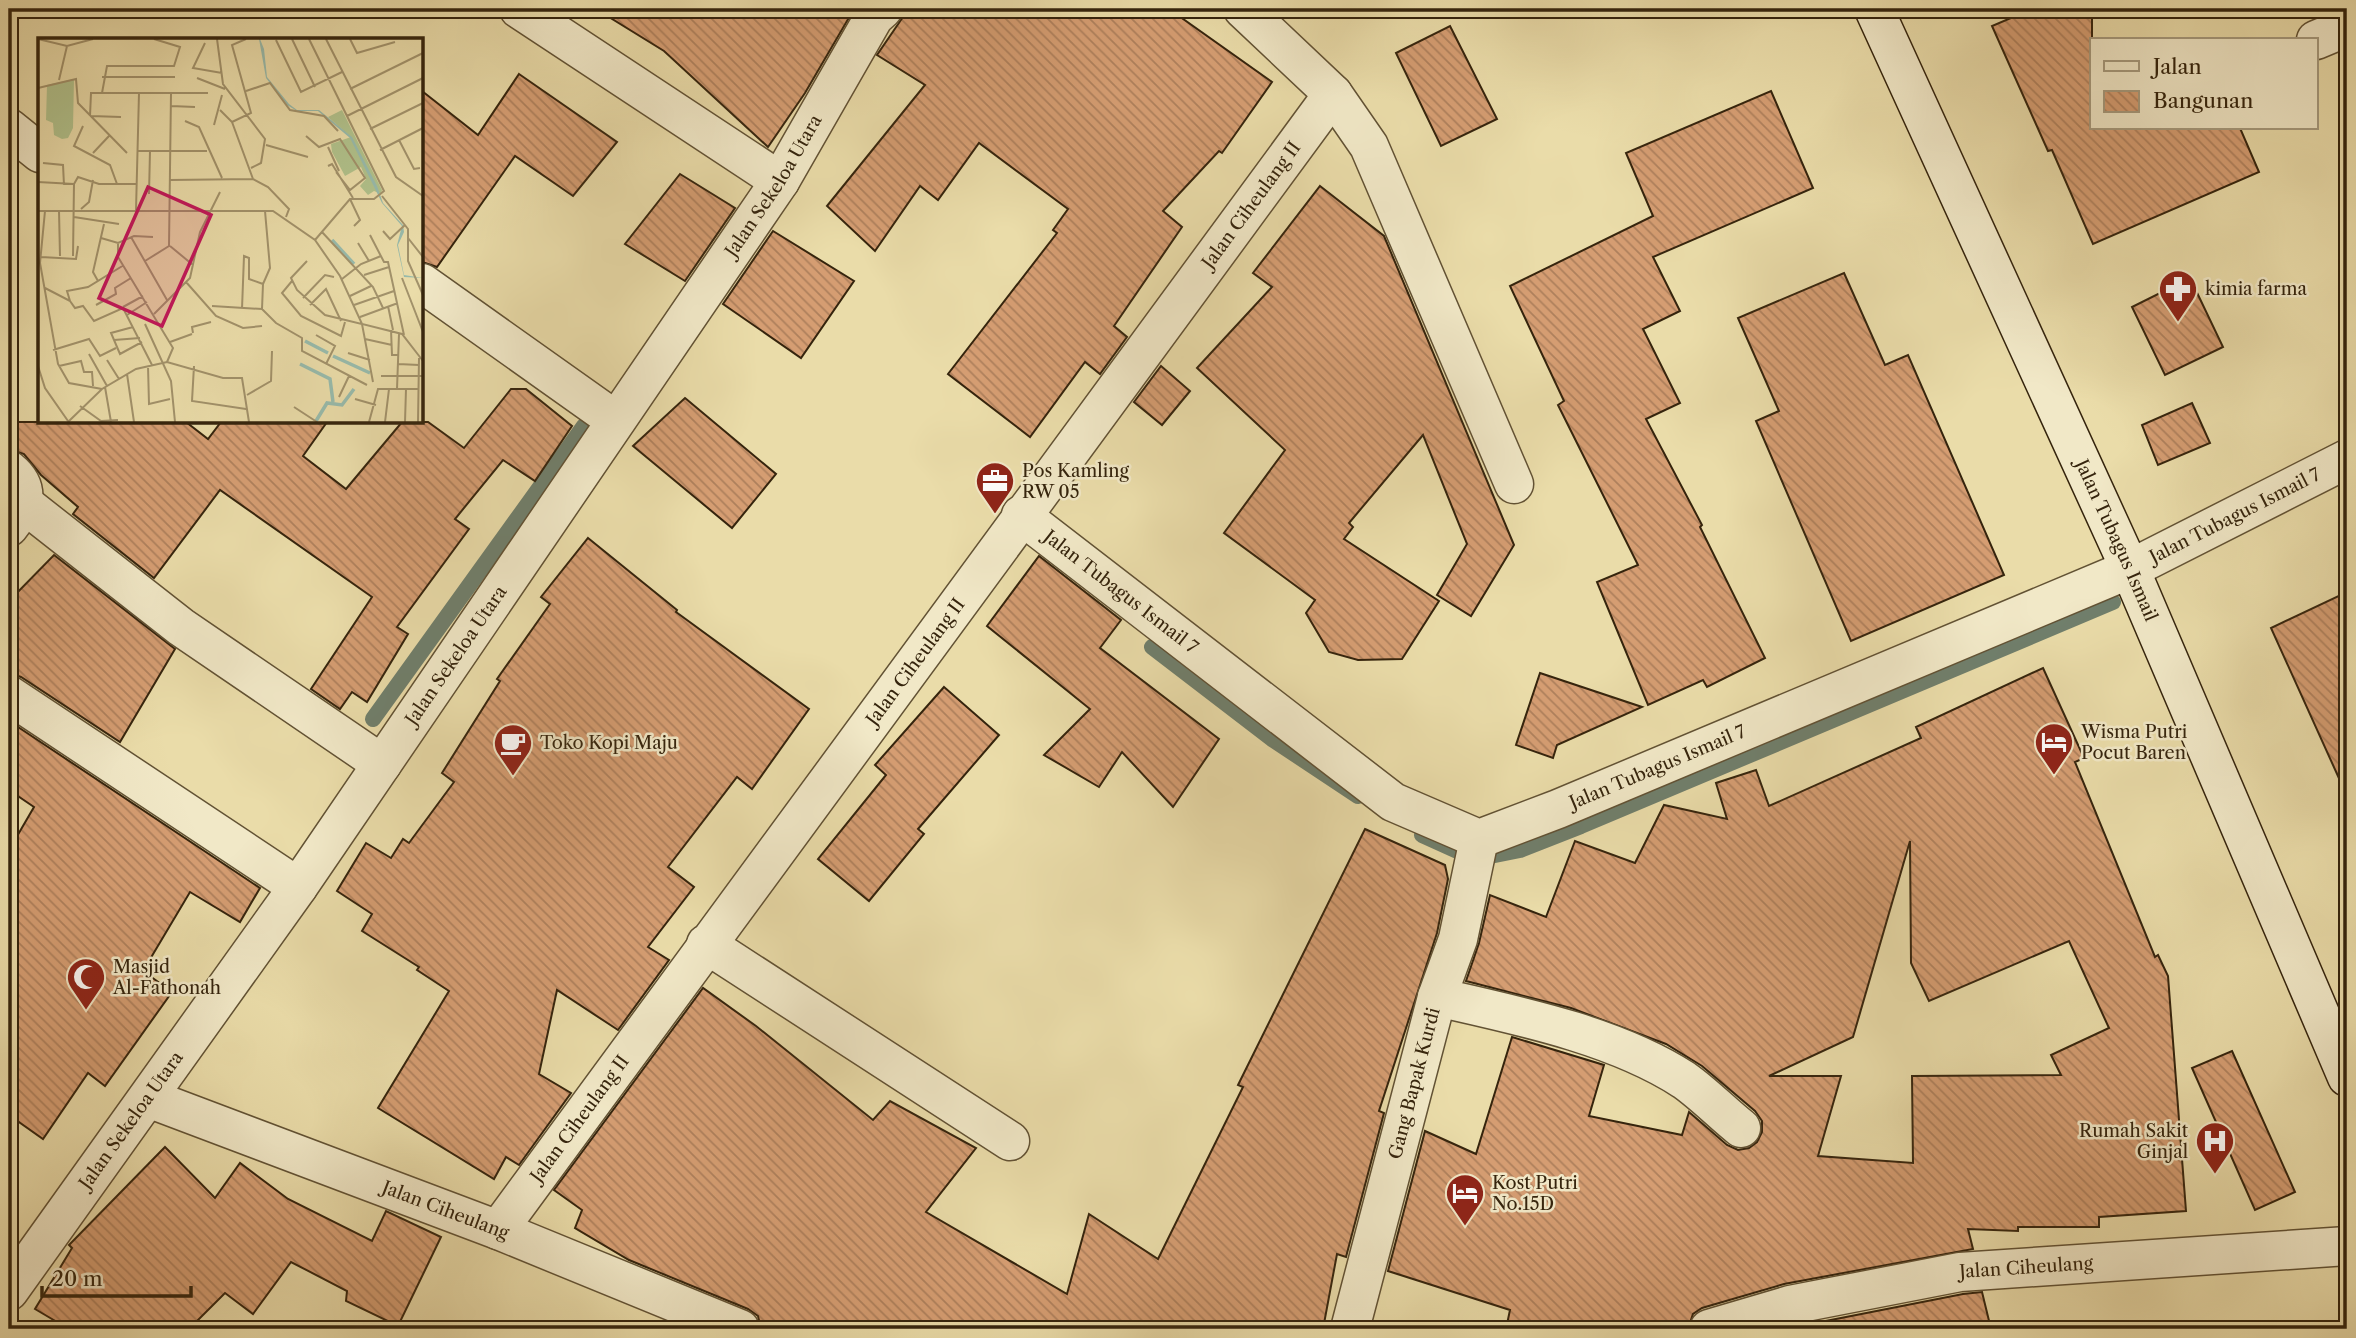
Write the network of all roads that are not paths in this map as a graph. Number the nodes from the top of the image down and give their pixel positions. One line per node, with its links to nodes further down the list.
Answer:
1 (519, 9): 10 (street)
2 (883, 9): 10 (street, Jalan Sekeloa Utara)
3 (1243, 9): 7 (street)
4 (1874, 9): 17 (street, Jalan Tubagus Ismail)
5 (2347, 27): 6 (street)
6 (2318, 39)
7 (1333, 94): 14 (street); 16 (street, Jalan Ciheulang II)
8 (9, 128): 9 (street)
9 (38, 151)
10 (780, 181): 12 (street, Jalan Sekeloa Utara)
11 (424, 284): 12 (street)
12 (615, 420): 19 (street, Jalan Sekeloa Utara)
13 (2347, 460): 17 (street, Jalan Tubagus Ismail 7)
14 (1514, 484)
15 (14, 500): 19 (street)
16 (1021, 515): 20 (street, Jalan Tubagus Ismail 7); 22 (street, Jalan Ciheulang II)
17 (2130, 569): 20 (street, Jalan Tubagus Ismail 7); 24 (street, Jalan Tubagus Ismail)
18 (9, 695): 21 (street)
19 (382, 764): 21 (street, Jalan Sekeloa Utara)
20 (1479, 839): 23 (street, Gang Bapak Kurdi)
21 (298, 887): 25 (street, Jalan Sekeloa Utara)
22 (706, 944): 27 (street); 28 (street, Jalan Ciheulang II)
23 (1437, 997): 26 (street); 32 (street, Gang Bapak Kurdi)
24 (2347, 1077)
25 (148, 1098): 28 (street, Jalan Ciheulang); 30 (street, Jalan Sekeloa Utara)
26 (1741, 1128)
27 (1010, 1141)
28 (498, 1230): 31 (street, Jalan Ciheulang)
29 (2347, 1246): 33 (street, Jalan Ciheulang)
30 (9, 1291)
31 (740, 1329)
32 (1350, 1329)
33 (1709, 1329)

